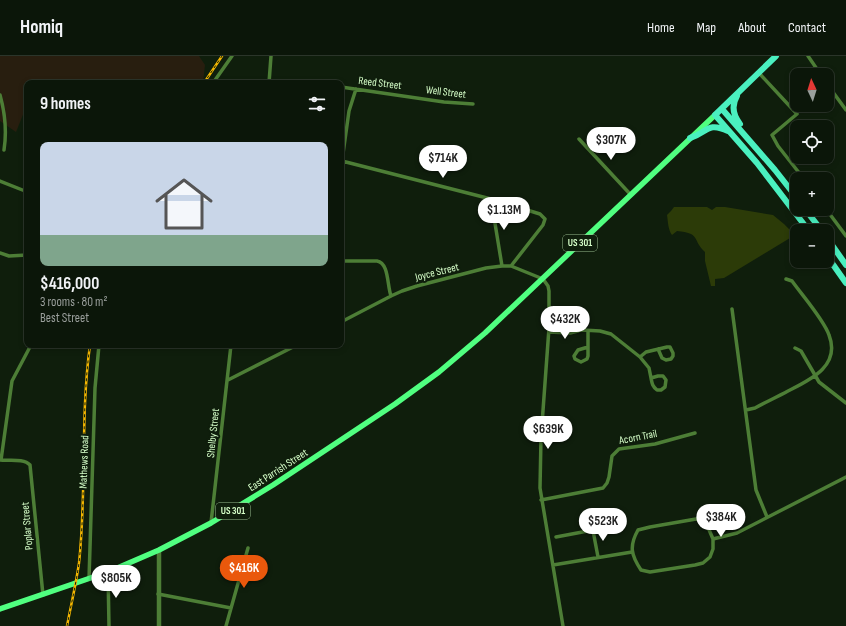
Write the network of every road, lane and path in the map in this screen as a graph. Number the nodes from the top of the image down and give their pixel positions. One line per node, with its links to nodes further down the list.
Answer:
1 (232, 56): 7 (street)
2 (271, 56): 8 (street)
3 (776, 56): 6 (highway, US 301)
4 (808, 56): 5 (street)
5 (816, 68)
6 (759, 73): 11 (highway, US 301); 28 (street)
7 (215, 80)
8 (269, 80)
9 (344, 87): 10 (street, Reed Street)
10 (356, 89): 14 (street, Reed Street); 24 (street)
11 (738, 93): 16 (highway, US 301); 27 (highway)
12 (834, 94): 17 (street)
13 (0, 95): 20 (street)
14 (417, 97): 15 (street, Well Street)
15 (473, 104)
16 (722, 109): 18 (highway, US 301); 27 (highway)
17 (846, 110)
18 (715, 115): 21 (highway); 22 (main road, US 301)
19 (0, 121): 20 (street)
20 (5, 121): 25 (street)
21 (731, 133): 22 (highway); 36 (highway)
22 (690, 138): 32 (main road, US 301)
23 (579, 139): 32 (street)
24 (344, 147)
25 (4, 150)
26 (344, 162): 33 (street)
27 (775, 170): 30 (highway)
28 (798, 172)
29 (0, 181): 31 (street)
30 (790, 189)
31 (24, 191)
32 (631, 195): 47 (main road, US 301)
33 (491, 199): 44 (street); 45 (street)
34 (810, 216): 37 (highway)
35 (831, 216): 38 (street)
36 (804, 224)
37 (817, 224)
38 (846, 236)
39 (834, 248): 43 (highway)
40 (0, 253): 41 (street)
41 (24, 255)
42 (344, 261): 50 (street)
43 (846, 265)
44 (502, 266): 45 (street, Joyce Street); 50 (street, Joyce Street)
45 (511, 266): 47 (street, Joyce Street)
46 (834, 266): 49 (highway)
47 (543, 279): 53 (street); 74 (main road, East Parrish Street / US 301)
48 (786, 279): 63 (street)
49 (846, 283)
50 (391, 296): 52 (street, Joyce Street)
51 (732, 309): 67 (street)
52 (344, 320)
53 (549, 330): 54 (street); 71 (street)
54 (588, 331): 55 (street); 62 (street)
55 (588, 347): 55 (street)
56 (29, 348): 69 (street)
57 (99, 348): 84 (street, Mathews Road)
58 (231, 348): 65 (street, Shelby Street)
59 (291, 348): 65 (street)
60 (795, 348): 63 (street)
61 (658, 349): 61 (street); 62 (street)
62 (640, 357): 64 (street)
63 (815, 377): 66 (street); 67 (street)
64 (651, 378): 64 (street)
65 (228, 380): 74 (street, Shelby Street)
66 (846, 403)
67 (746, 410): 72 (street)
68 (695, 433): 71 (street, Acorn Trail)
69 (0, 460): 86 (street, Poplar Street)
70 (846, 478): 72 (street)
71 (542, 500): 82 (street)
72 (767, 517): 77 (street)
73 (591, 520): 75 (street)
74 (212, 523): 79 (main road, East Parrish Street / US 301)
75 (593, 530): 76 (street); 81 (street)
76 (556, 537)
77 (713, 539): 80 (street); 80 (street)
78 (248, 548): 87 (street)
79 (159, 550): 83 (main road, East Parrish Street / US 301); 85 (street)
80 (632, 552): 81 (street)
81 (598, 557): 82 (street)
82 (553, 565): 92 (street)
83 (108, 572): 84 (main road, East Parrish Street / US 301); 89 (street)
84 (89, 579): 86 (main road, East Parrish Street / US 301)
85 (158, 594): 87 (street); 90 (street)
86 (43, 595): 88 (main road, East Parrish Street / US 301)
87 (231, 608): 91 (street)
88 (0, 609)
89 (108, 626)
90 (158, 626)
91 (226, 626)
92 (564, 626)

